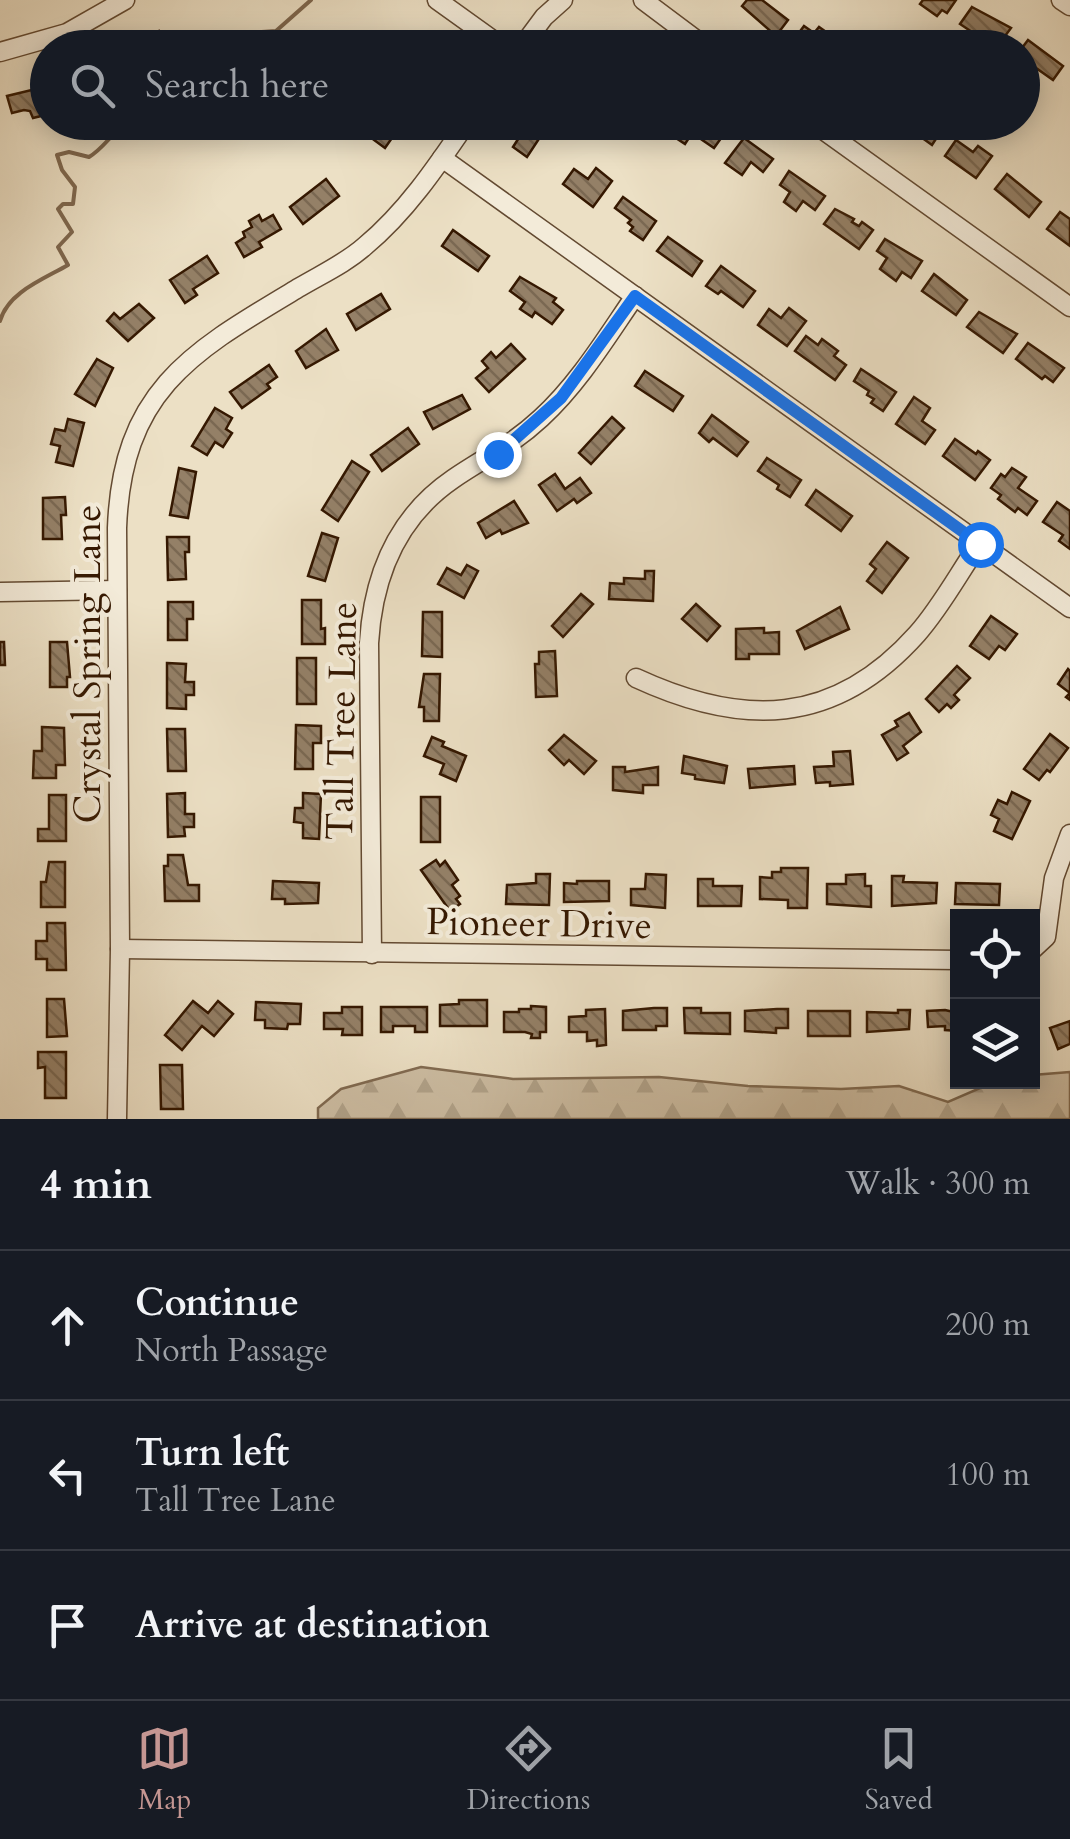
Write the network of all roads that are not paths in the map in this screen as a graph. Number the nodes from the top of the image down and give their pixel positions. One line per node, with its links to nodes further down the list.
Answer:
1 (125, 0): 7 (street)
2 (438, 0): 8 (street)
3 (563, 0): 9 (street)
4 (643, 0): 10 (street)
5 (1062, 0): 6 (street)
6 (1070, 6)
7 (71, 30)
8 (479, 30)
9 (535, 30)
10 (683, 30)
11 (30, 43): 12 (street)
12 (0, 52)
13 (455, 140): 15 (street, Crystal Spring Lane)
14 (837, 140): 17 (street)
15 (442, 158): 16 (street); 19 (street, Crystal Spring Lane)
16 (635, 296): 18 (street); 26 (street, Tall Tree Lane)
17 (1070, 307)
18 (980, 544): 21 (street); 22 (street)
19 (117, 590): 20 (street); 25 (street, Crystal Spring Lane)
20 (0, 592)
21 (1070, 608)
22 (636, 678)
23 (1070, 834): 24 (street)
24 (1040, 945)
25 (120, 949): 26 (street, Pioneer Drive); 28 (street, Crystal Spring Lane)
26 (372, 954): 27 (street, Pioneer Drive)
27 (950, 960)
28 (117, 1119)

